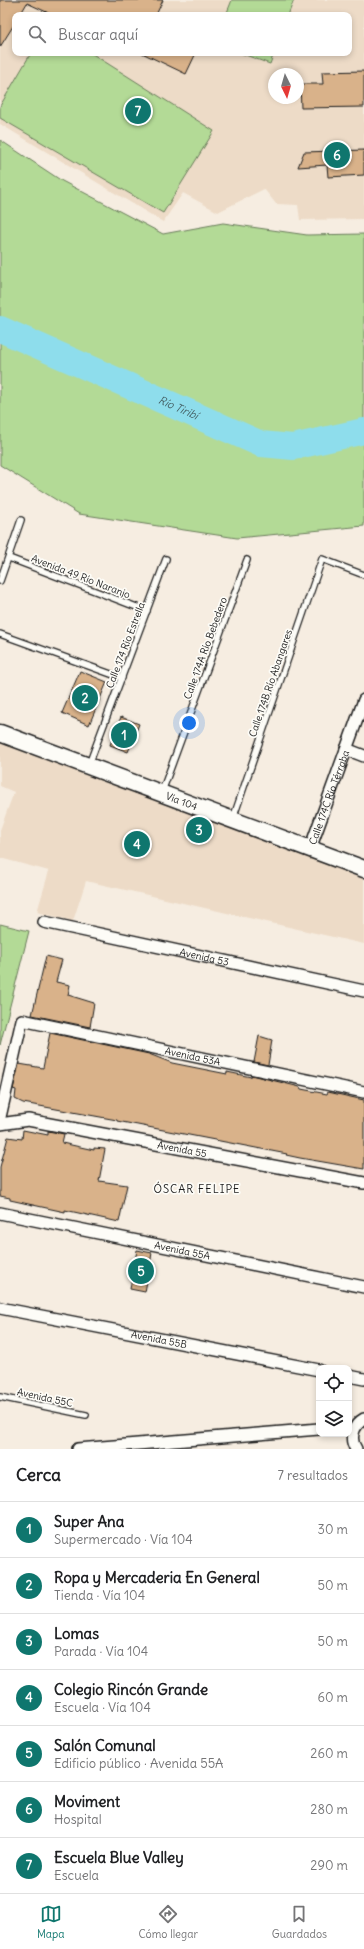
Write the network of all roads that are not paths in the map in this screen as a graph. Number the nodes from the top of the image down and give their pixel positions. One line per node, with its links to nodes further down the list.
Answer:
1 (21, 520): 2 (lane)
2 (8, 558): 6 (lane); 7 (lane, Avenida 49 Río Naranjo)
3 (166, 559): 7 (lane, Calle 174 Río Estrella)
4 (247, 560): 16 (lane, Calle 174A Río Bebedero)
5 (364, 574): 17 (lane, Calle 174B Río Abangares)
6 (0, 581)
7 (147, 611): 9 (lane, Calle 174 Río Estrella)
8 (0, 634): 9 (lane)
9 (122, 678): 15 (lane, Calle 174 Río Estrella)
10 (364, 700): 13 (street, Calle 174C Río Térraba)
11 (0, 725): 15 (main road, Vía 104)
12 (0, 733): 18 (main road, Vía 104)
13 (346, 749): 14 (street); 18 (street, Calle 174C Río Térraba)
14 (364, 756)
15 (92, 759): 16 (main road, Vía 104)
16 (164, 786): 17 (main road, Vía 104)
17 (235, 813): 18 (main road, Vía 104)
18 (311, 846): 19 (main road, Vía 104); 20 (main road, Vía 104)
19 (364, 862)
20 (364, 869)
21 (44, 922): 22 (street, Avenida 53)
22 (364, 991)
23 (364, 1092): 24 (street, Avenida 53A)
24 (0, 1117)
25 (0, 1124): 26 (street, Avenida 55)
26 (364, 1183)
27 (0, 1213): 28 (street, Avenida 55A)
28 (364, 1287)
29 (0, 1308): 30 (street, Avenida 55B)
30 (316, 1369)
31 (352, 1377): 32 (street)
32 (364, 1379)
33 (0, 1397): 34 (lane, Avenida 55C)
34 (86, 1415)
35 (356, 1424): 38 (street)
36 (316, 1429): 37 (street)
37 (78, 1449)
38 (356, 1449)

